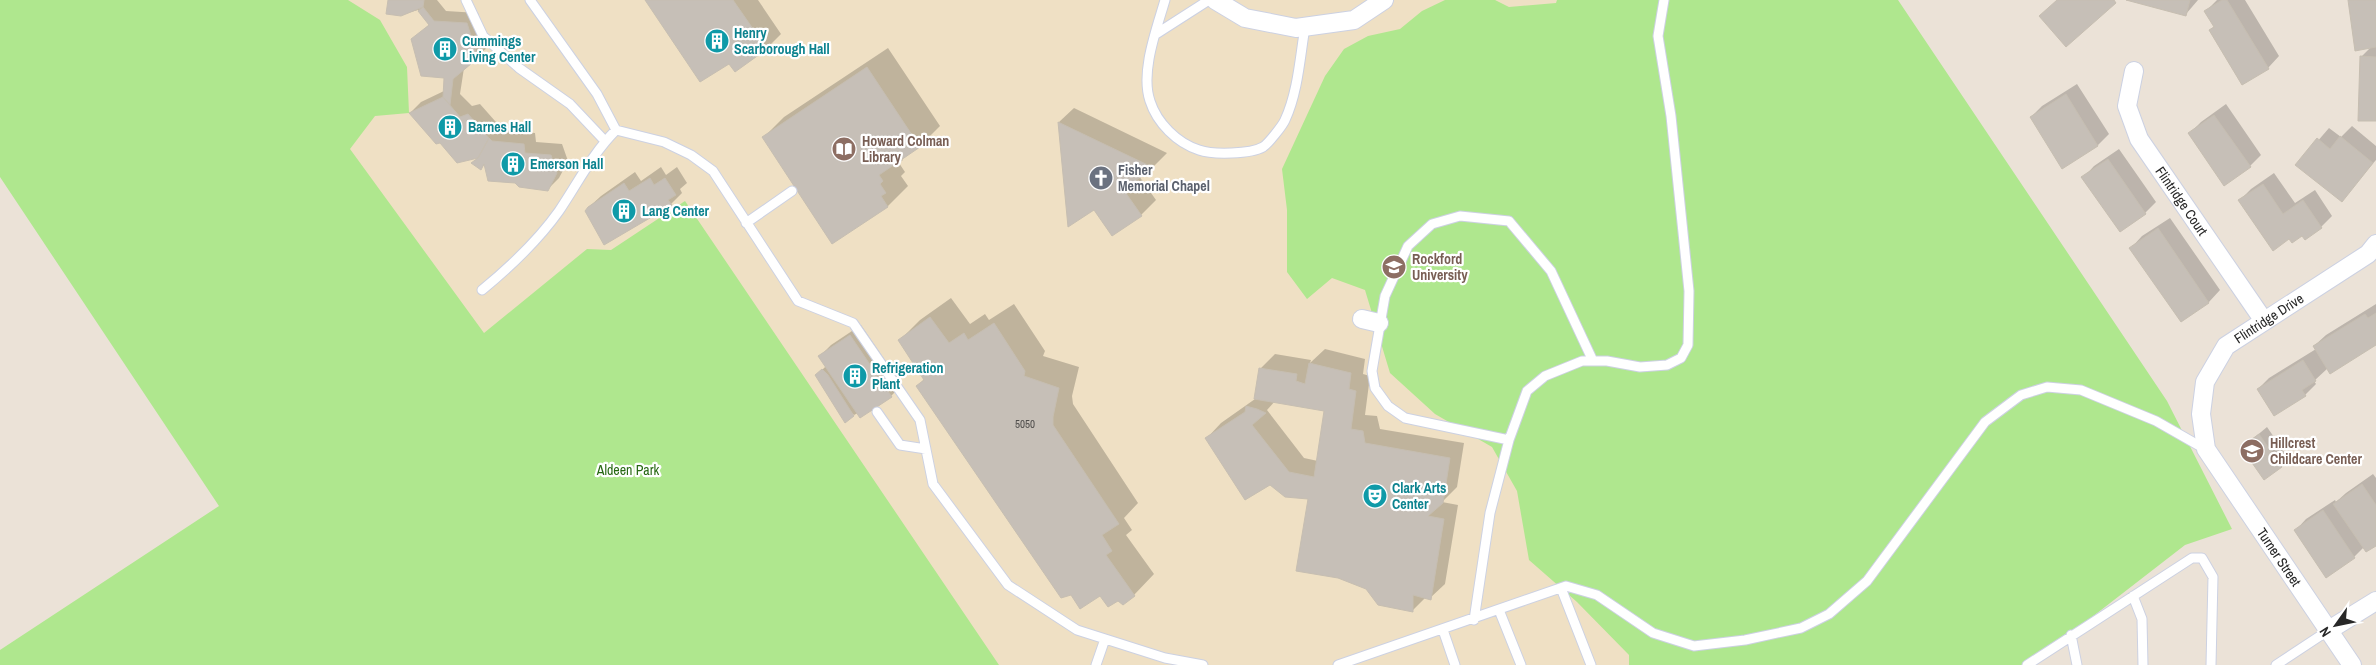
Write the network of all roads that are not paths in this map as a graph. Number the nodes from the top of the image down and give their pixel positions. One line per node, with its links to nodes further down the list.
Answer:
1 (466, 0): 12 (lane)
2 (530, 0): 11 (lane)
3 (1165, 0): 9 (lane)
4 (1209, 0): 9 (lane)
5 (1215, 0): 8 (street)
6 (1384, 0): 8 (street)
7 (1664, 0): 20 (lane)
8 (1305, 27): 9 (lane)
9 (1156, 34)
10 (2134, 71): 18 (street, Flintridge Court)
11 (616, 130): 12 (lane); 14 (lane)
12 (605, 141): 16 (lane)
13 (792, 191): 14 (lane)
14 (746, 223): 23 (lane)
15 (2376, 244): 18 (street, Flintridge Drive)
16 (482, 290)
17 (1362, 319): 19 (street)
18 (2264, 321): 24 (street, Flintridge Drive)
19 (1379, 323): 20 (lane); 22 (lane)
20 (1592, 361): 22 (lane)
21 (877, 412): 23 (lane)
22 (1509, 440): 29 (lane)
23 (926, 449): 33 (lane)
24 (2206, 449): 25 (lane); 31 (street, Turner Street)
25 (1561, 588): 28 (lane); 39 (lane)
26 (2133, 596): 32 (lane); 42 (lane); 43 (lane)
27 (2376, 601): 31 (street)
28 (1500, 610): 29 (lane); 38 (lane)
29 (1474, 620): 30 (lane)
30 (1443, 630): 36 (lane); 37 (lane)
31 (2329, 630): 44 (lane); 45 (street, Turner Street)
32 (2071, 635): 40 (lane); 41 (lane)
33 (1105, 639): 34 (lane); 35 (lane)
34 (1096, 665)
35 (1203, 665)
36 (1338, 665)
37 (1455, 665)
38 (1521, 665)
39 (1591, 665)
40 (2027, 665)
41 (2077, 665)
42 (2143, 665)
43 (2211, 665)
44 (2276, 665)
45 (2352, 665)

